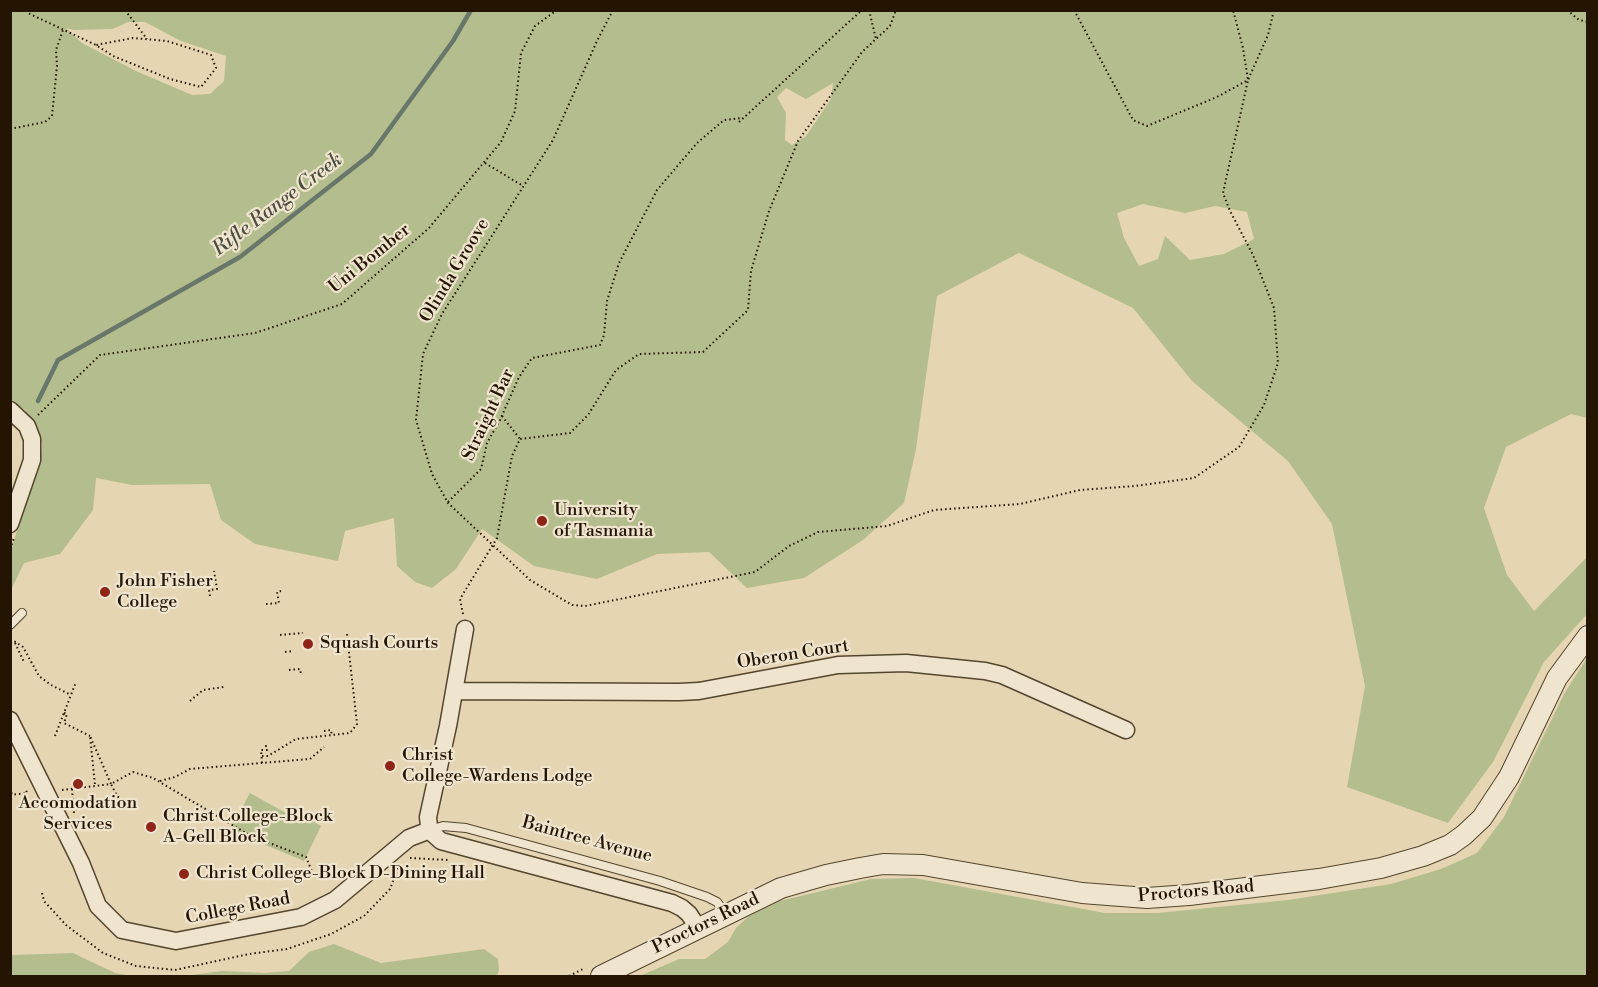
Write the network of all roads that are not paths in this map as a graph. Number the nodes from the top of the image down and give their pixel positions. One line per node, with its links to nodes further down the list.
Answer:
1 (10, 410): 2 (street)
2 (10, 524)
3 (22, 614): 4 (lane)
4 (10, 625)
5 (465, 628): 7 (street)
6 (1587, 636): 11 (street, Proctors Road)
7 (454, 691): 9 (street, Oberon Court); 10 (street)
8 (10, 720): 10 (street, College Road)
9 (1126, 730)
10 (430, 830): 11 (lane, Baintree Avenue); 12 (street)
11 (726, 914): 12 (street, Proctors Road)
12 (698, 928): 13 (street, Proctors Road)
13 (601, 976)

